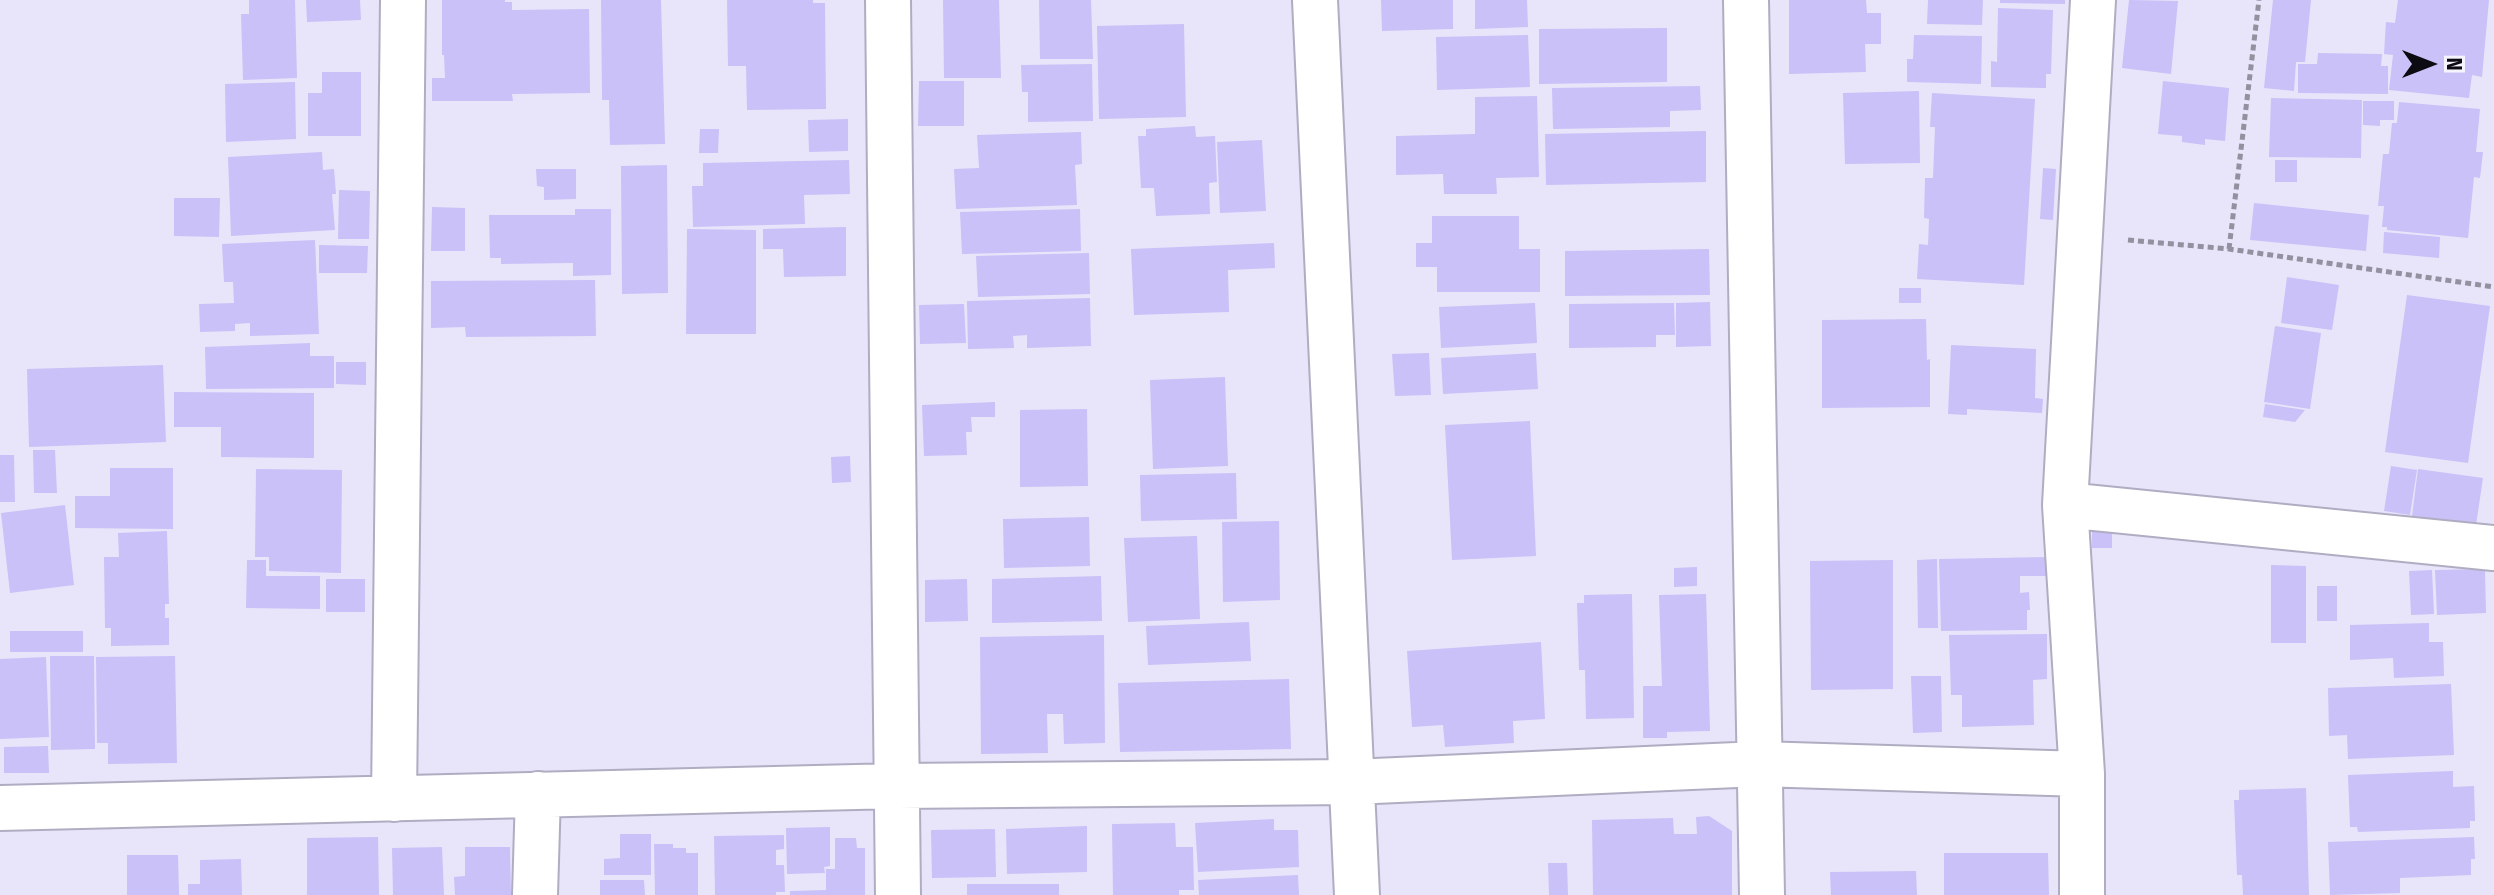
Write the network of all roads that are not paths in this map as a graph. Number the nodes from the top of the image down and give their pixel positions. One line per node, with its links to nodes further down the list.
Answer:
1 (403, 0): 13 (street)
2 (888, 0): 11 (street)
3 (1315, 0): 10 (street)
4 (1746, 0): 8 (street)
5 (2093, 0): 6 (street)
6 (2065, 505): 7 (street); 9 (street)
7 (2494, 548)
8 (1759, 764): 9 (street); 10 (street); 18 (street)
9 (2082, 774): 19 (street)
10 (1352, 782): 11 (street); 17 (street)
11 (897, 786): 12 (street); 16 (street)
12 (538, 794): 13 (street); 15 (street)
13 (394, 799): 14 (street)
14 (0, 808)
15 (535, 895)
16 (898, 895)
17 (1357, 895)
18 (1762, 895)
19 (2082, 895)

